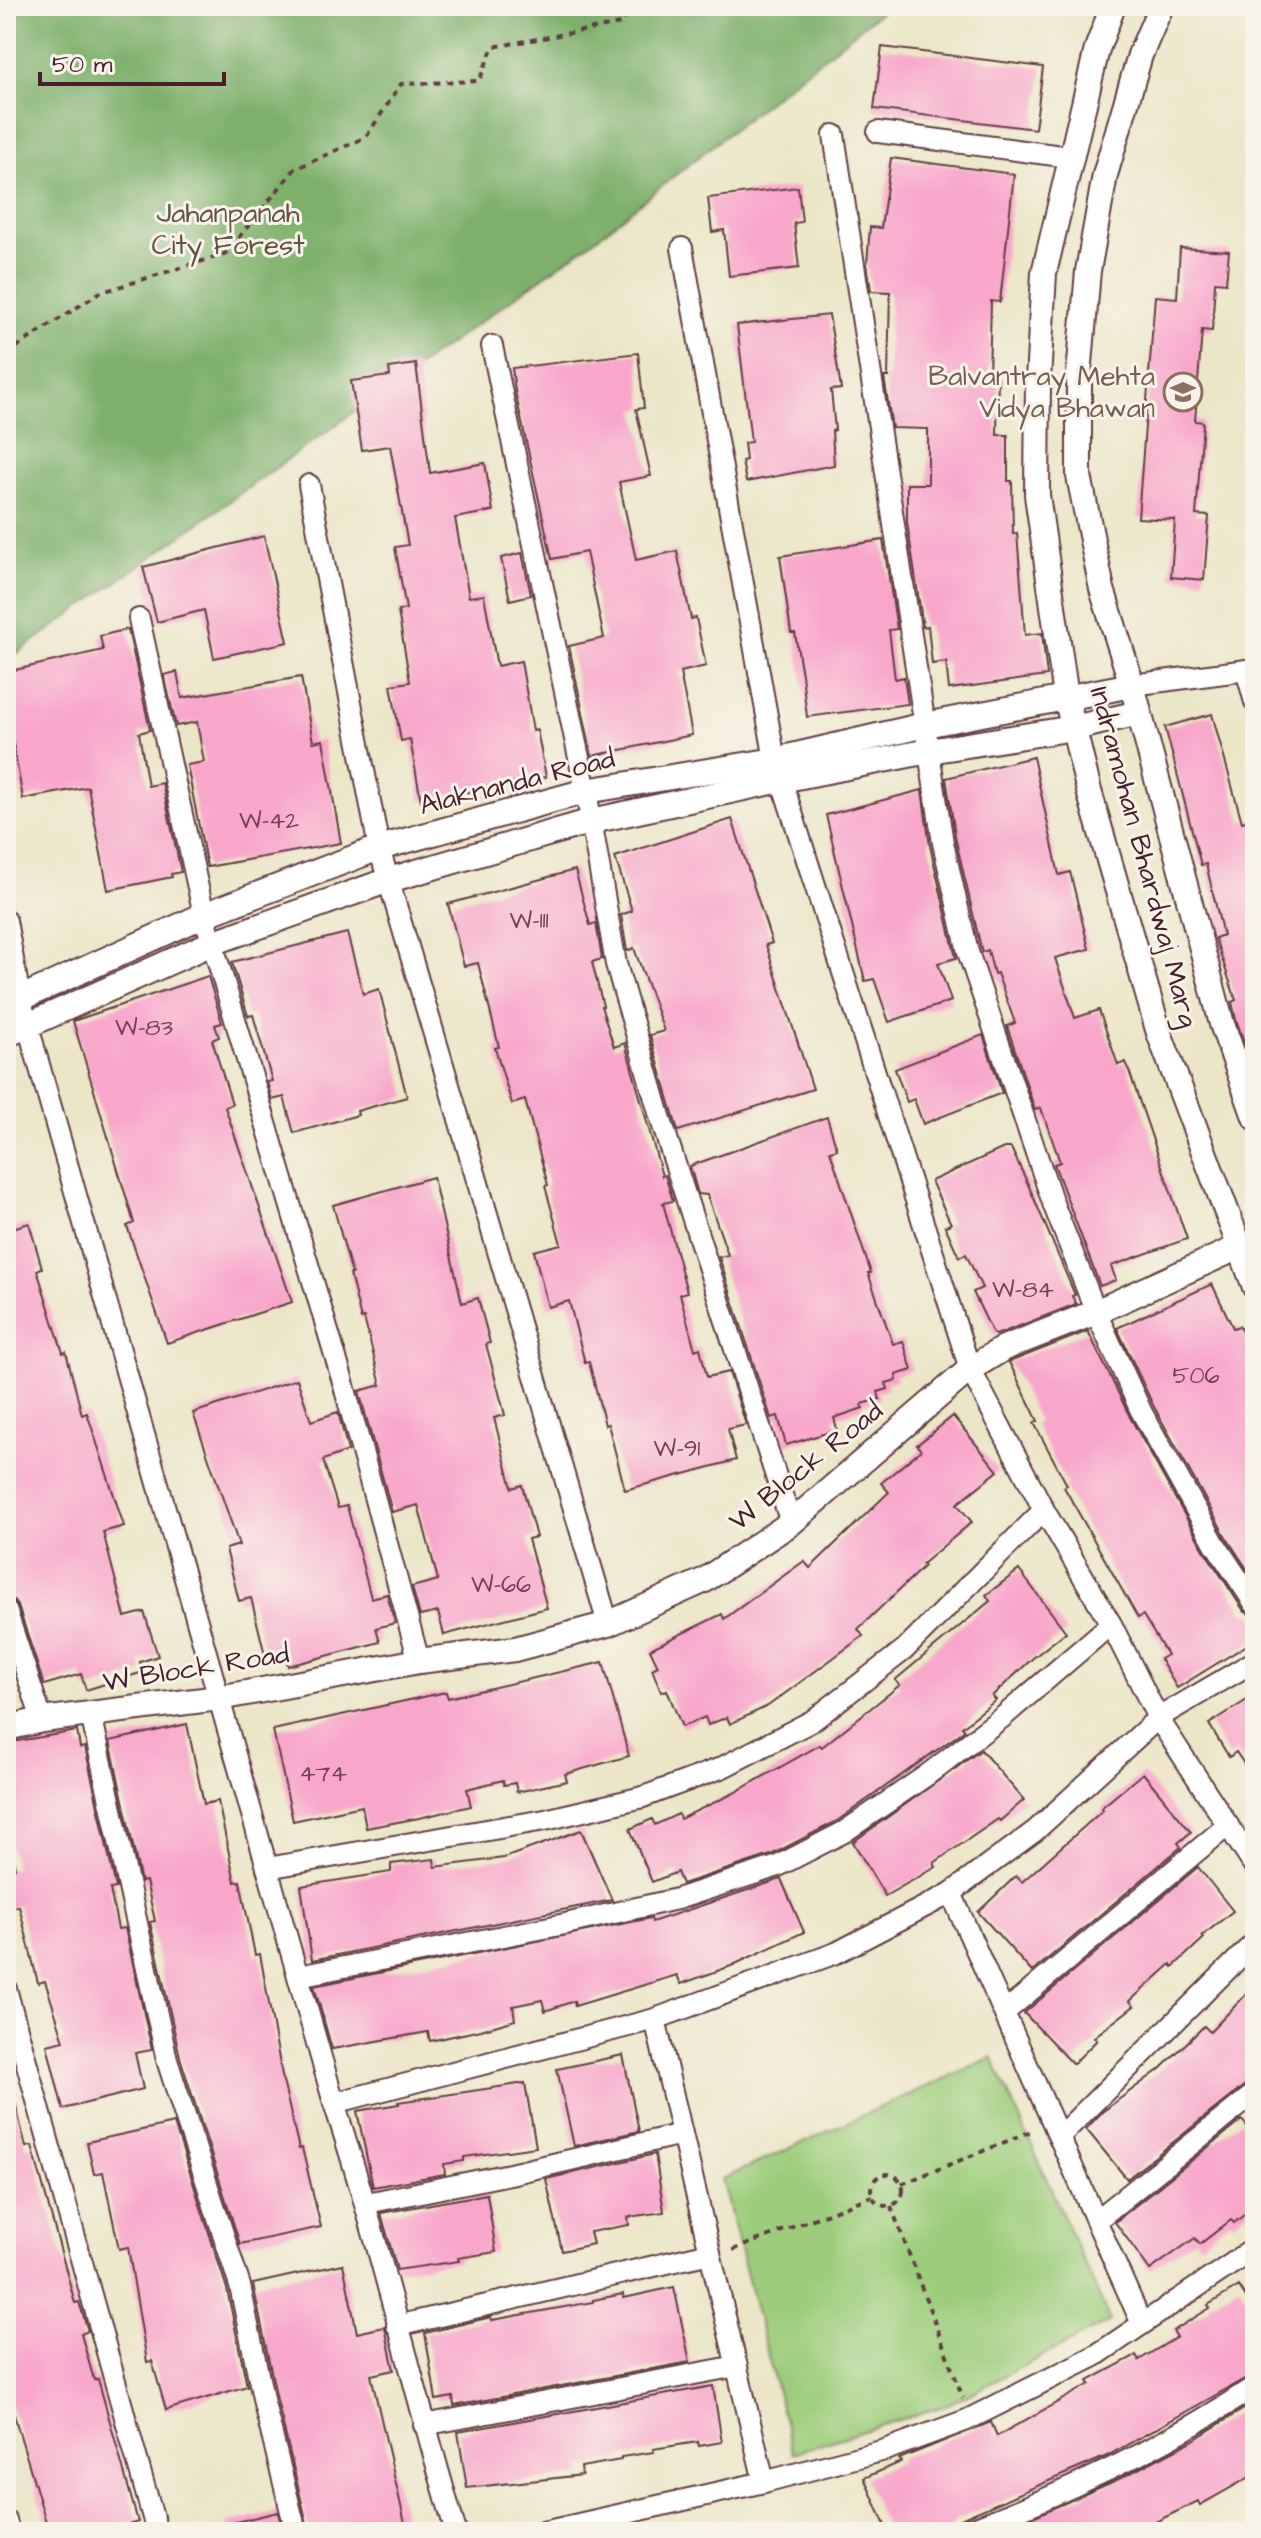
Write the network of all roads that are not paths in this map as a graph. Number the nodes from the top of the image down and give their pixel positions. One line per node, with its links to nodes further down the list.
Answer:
1 (1113, 6): 5 (street, Indramohan Bhardwaj Marg)
2 (1161, 6): 11 (street, Indramohan Bhardwaj Marg)
3 (878, 132): 5 (street)
4 (834, 135): 15 (street)
5 (1070, 157): 12 (street, Indramohan Bhardwaj Marg)
6 (682, 248): 18 (street)
7 (492, 346): 19 (street)
8 (309, 485): 21 (street)
9 (139, 619): 23 (street)
10 (1250, 670): 11 (street); 13 (street)
11 (1132, 685): 12 (street, Alaknanda Road); 14 (street, Indramohan Bhardwaj Marg)
12 (1066, 697): 15 (street, Alaknanda Road); 16 (street, Indramohan Bhardwaj Marg)
13 (1255, 702)
14 (1139, 713): 16 (street); 28 (street, Indramohan Bhardwaj Marg)
15 (925, 725): 17 (street); 18 (street, Alaknanda Road)
16 (1074, 728): 17 (street); 29 (street, Indramohan Bhardwaj Marg)
17 (929, 751): 18 (street); 31 (street)
18 (778, 770): 19 (street, Alaknanda Road); 20 (street); 32 (street)
19 (586, 791): 20 (street); 21 (street, Alaknanda Road)
20 (592, 821): 22 (street); 34 (street)
21 (379, 848): 22 (street); 23 (street, Alaknanda Road)
22 (389, 880): 25 (street); 37 (street)
23 (204, 915): 25 (street); 26 (street, Alaknanda Road)
24 (6, 921): 26 (street)
25 (212, 943): 27 (street); 39 (street)
26 (13, 1002): 27 (street)
27 (17, 1030): 41 (street)
28 (1255, 1117)
29 (1239, 1247): 30 (street, Indramohan Bhardwaj Marg); 31 (street, W Block Road)
30 (1255, 1287)
31 (1096, 1312): 32 (street, W Block Road); 35 (street)
32 (970, 1369): 33 (street); 34 (street, W Block Road)
33 (1044, 1510): 38 (street); 48 (street)
34 (791, 1523): 37 (street, W Block Road)
35 (1255, 1604)
36 (6, 1610): 44 (street)
37 (608, 1624): 39 (street, W Block Road)
38 (1111, 1624): 43 (street); 51 (street)
39 (419, 1661): 41 (street, W Block Road)
40 (1255, 1661): 43 (street)
41 (219, 1698): 42 (street, W Block Road); 48 (street)
42 (91, 1714): 44 (street, W Block Road); 72 (street)
43 (1158, 1718): 46 (street); 49 (street)
44 (42, 1720): 45 (street, W Block Road)
45 (6, 1728)
46 (1228, 1825): 47 (street); 53 (street)
47 (1255, 1867)
48 (267, 1868): 51 (street)
49 (951, 1893): 53 (street); 54 (street)
50 (1255, 1942): 57 (street)
51 (298, 1976): 56 (street)
52 (6, 1989): 71 (street)
53 (1006, 2011): 57 (street)
54 (655, 2019): 56 (street); 58 (street)
55 (1255, 2093): 60 (street)
56 (334, 2103): 59 (street)
57 (1056, 2129): 60 (street)
58 (682, 2134): 59 (street); 62 (street)
59 (367, 2203): 64 (street)
60 (1097, 2220): 63 (street)
61 (1255, 2248): 63 (street)
62 (711, 2257): 64 (street); 65 (street)
63 (1142, 2324): 68 (street)
64 (397, 2326): 67 (street)
65 (737, 2366): 67 (street); 68 (street)
66 (1255, 2386): 75 (street)
67 (424, 2425): 73 (street)
68 (764, 2482): 74 (street)
69 (6, 2521): 70 (street)
70 (9, 2532)
71 (157, 2532)
72 (296, 2532)
73 (456, 2532)
74 (543, 2532)
75 (963, 2532)

